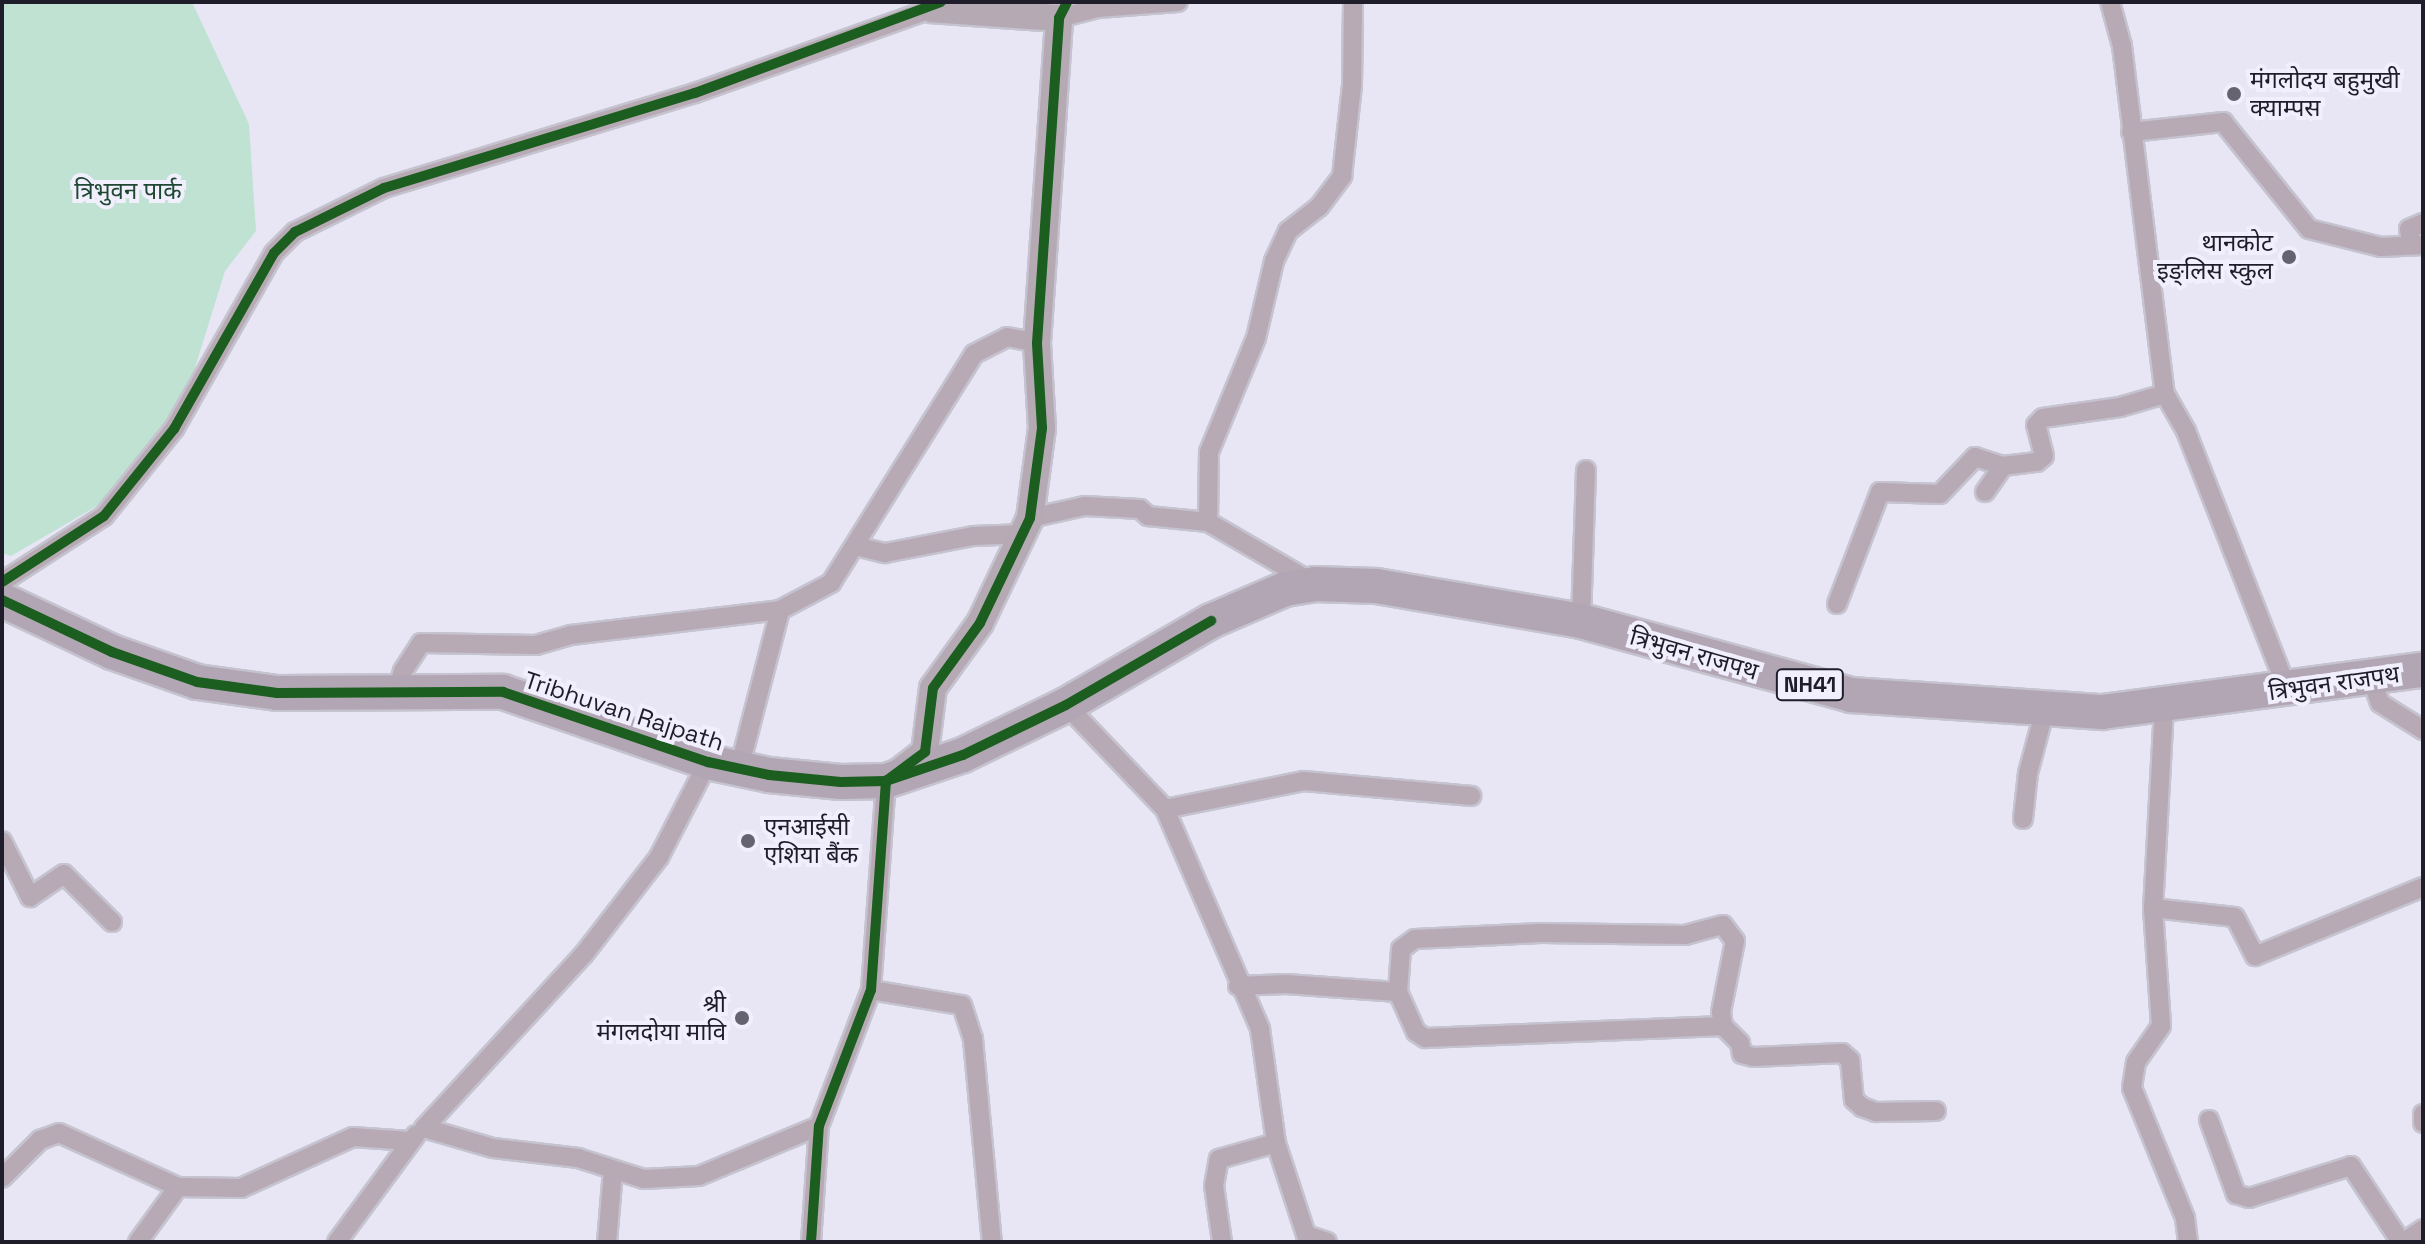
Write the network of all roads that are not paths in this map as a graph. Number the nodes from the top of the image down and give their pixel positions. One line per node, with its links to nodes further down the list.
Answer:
1 (1178, 2): 5 (street)
2 (1353, 2): 14 (street)
3 (2110, 2): 6 (street)
4 (936, 6): 5 (street); 17 (street)
5 (1063, 10): 9 (street)
6 (2131, 132): 8 (street); 10 (street)
7 (2423, 223): 8 (street)
8 (2417, 244)
9 (1037, 343): 15 (street); 16 (street)
10 (2165, 394): 11 (street); 26 (street)
11 (2003, 466): 13 (street); 20 (street)
12 (1586, 470): 23 (street)
13 (1985, 492)
14 (1208, 522): 15 (street); 18 (street)
15 (1027, 526): 16 (street); 33 (street)
16 (856, 546): 21 (street)
17 (2, 582)
18 (1315, 584): 22 (highway, त्रिभुवन राजपथ / NH41); 23 (highway, त्रिभुवन राजपथ / NH41)
19 (2, 600): 27 (highway, Tribhuvan Rajpath / NH41)
20 (1837, 604)
21 (780, 610): 27 (street); 32 (street)
22 (1211, 621): 28 (highway, Tribhuvan Rajpath / NH41)
23 (1581, 621): 30 (highway, त्रिभुवन राजपथ / NH41)
24 (2423, 670): 25 (highway, त्रिभुवन राजपथ / NH41)
25 (2372, 680): 26 (highway, त्रिभुवन राजपथ / NH41); 31 (street)
26 (2287, 689): 29 (highway, त्रिभुवन राजपथ / NH41)
27 (396, 693): 32 (highway, Tribhuvan Rajpath / NH41)
28 (1066, 705): 33 (highway, Tribhuvan Rajpath / NH41); 35 (street)
29 (2164, 707): 30 (highway, त्रिभुवन राजपथ / NH41); 39 (street)
30 (2045, 709): 36 (street)
31 (2423, 730)
32 (723, 765): 33 (highway, Tribhuvan Rajpath / NH41); 50 (street)
33 (886, 781): 42 (street)
34 (1471, 796): 35 (street)
35 (1165, 809): 41 (street)
36 (2023, 819)
37 (2, 841): 40 (street)
38 (2423, 887): 39 (street)
39 (2153, 908): 64 (street)
40 (112, 922)
41 (1238, 986): 43 (street); 52 (street)
42 (871, 990): 49 (street); 61 (street)
43 (1398, 992): 44 (street); 44 (street)
44 (1723, 1026): 45 (street)
45 (1936, 1111)
46 (2423, 1114): 48 (street)
47 (2209, 1120): 65 (street)
48 (2423, 1123)
49 (819, 1126): 53 (street); 60 (street)
50 (424, 1128): 51 (street); 53 (street)
51 (409, 1141): 55 (street); 58 (street)
52 (1276, 1143): 62 (street); 63 (street)
53 (613, 1170): 59 (street)
54 (2, 1178): 55 (street)
55 (178, 1187): 57 (street)
56 (2423, 1229): 65 (street)
57 (138, 1242)
58 (337, 1242)
59 (607, 1242)
60 (811, 1242)
61 (992, 1242)
62 (1222, 1242)
63 (1327, 1242)
64 (2188, 1242)
65 (2403, 1242)

